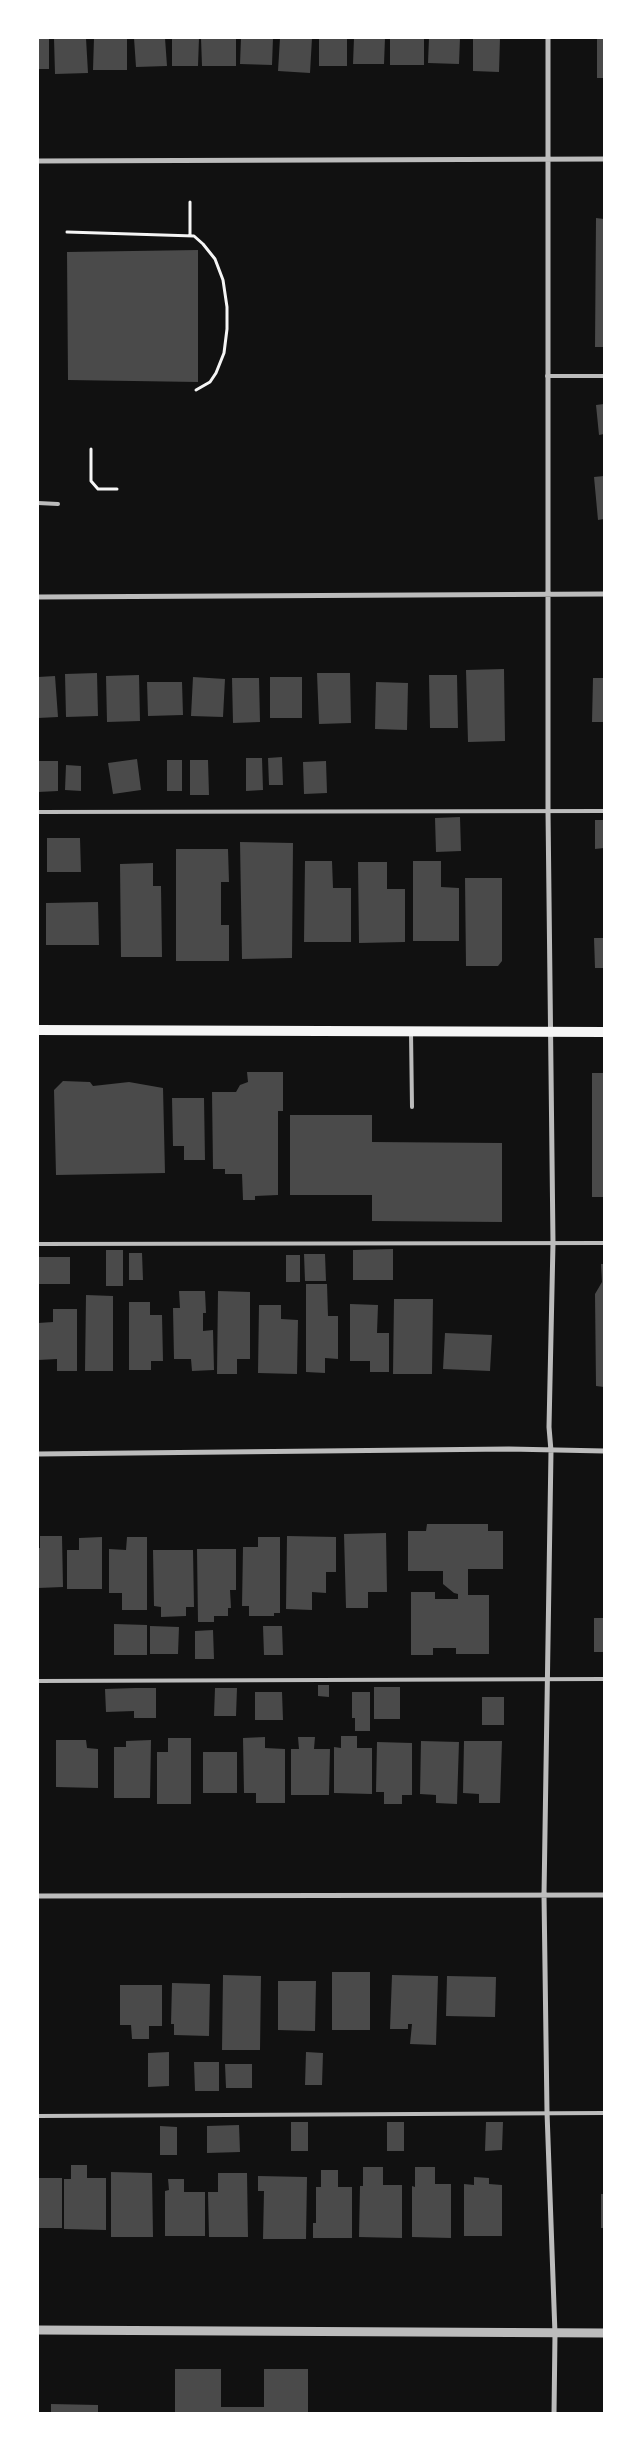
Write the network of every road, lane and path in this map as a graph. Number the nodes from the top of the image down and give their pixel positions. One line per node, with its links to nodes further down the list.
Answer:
1 (548, 38): 3 (street)
2 (604, 159): 3 (street)
3 (548, 160): 4 (street); 8 (street)
4 (38, 161)
5 (190, 202): 7 (path)
6 (67, 232): 7 (path)
7 (190, 236): 10 (path)
8 (547, 376): 9 (lane); 16 (street)
9 (604, 376)
10 (196, 390)
11 (91, 449): 12 (path)
12 (117, 489)
13 (38, 503): 14 (lane)
14 (58, 504)
15 (604, 594): 16 (street)
16 (548, 595): 17 (street); 18 (street)
17 (38, 597)
18 (548, 811): 19 (lane); 20 (lane); 24 (street)
19 (604, 811)
20 (38, 812)
21 (38, 1030): 22 (main road)
22 (411, 1032): 24 (main road); 25 (lane)
23 (604, 1032): 24 (main road)
24 (550, 1033): 26 (street)
25 (412, 1107)
26 (553, 1243): 27 (lane); 28 (lane); 29 (street)
27 (604, 1243)
28 (38, 1244)
29 (551, 1451): 30 (street); 31 (street); 32 (street)
30 (604, 1451)
31 (38, 1454)
32 (547, 1679): 33 (lane); 34 (lane); 35 (street)
33 (604, 1679)
34 (38, 1681)
35 (544, 1895): 36 (street); 37 (street); 38 (street)
36 (604, 1895)
37 (38, 1896)
38 (548, 2112): 39 (lane); 40 (lane); 43 (street)
39 (604, 2112)
40 (38, 2116)
41 (38, 2330): 43 (street)
42 (604, 2333): 43 (street)
43 (555, 2334): 44 (street)
44 (554, 2414)

